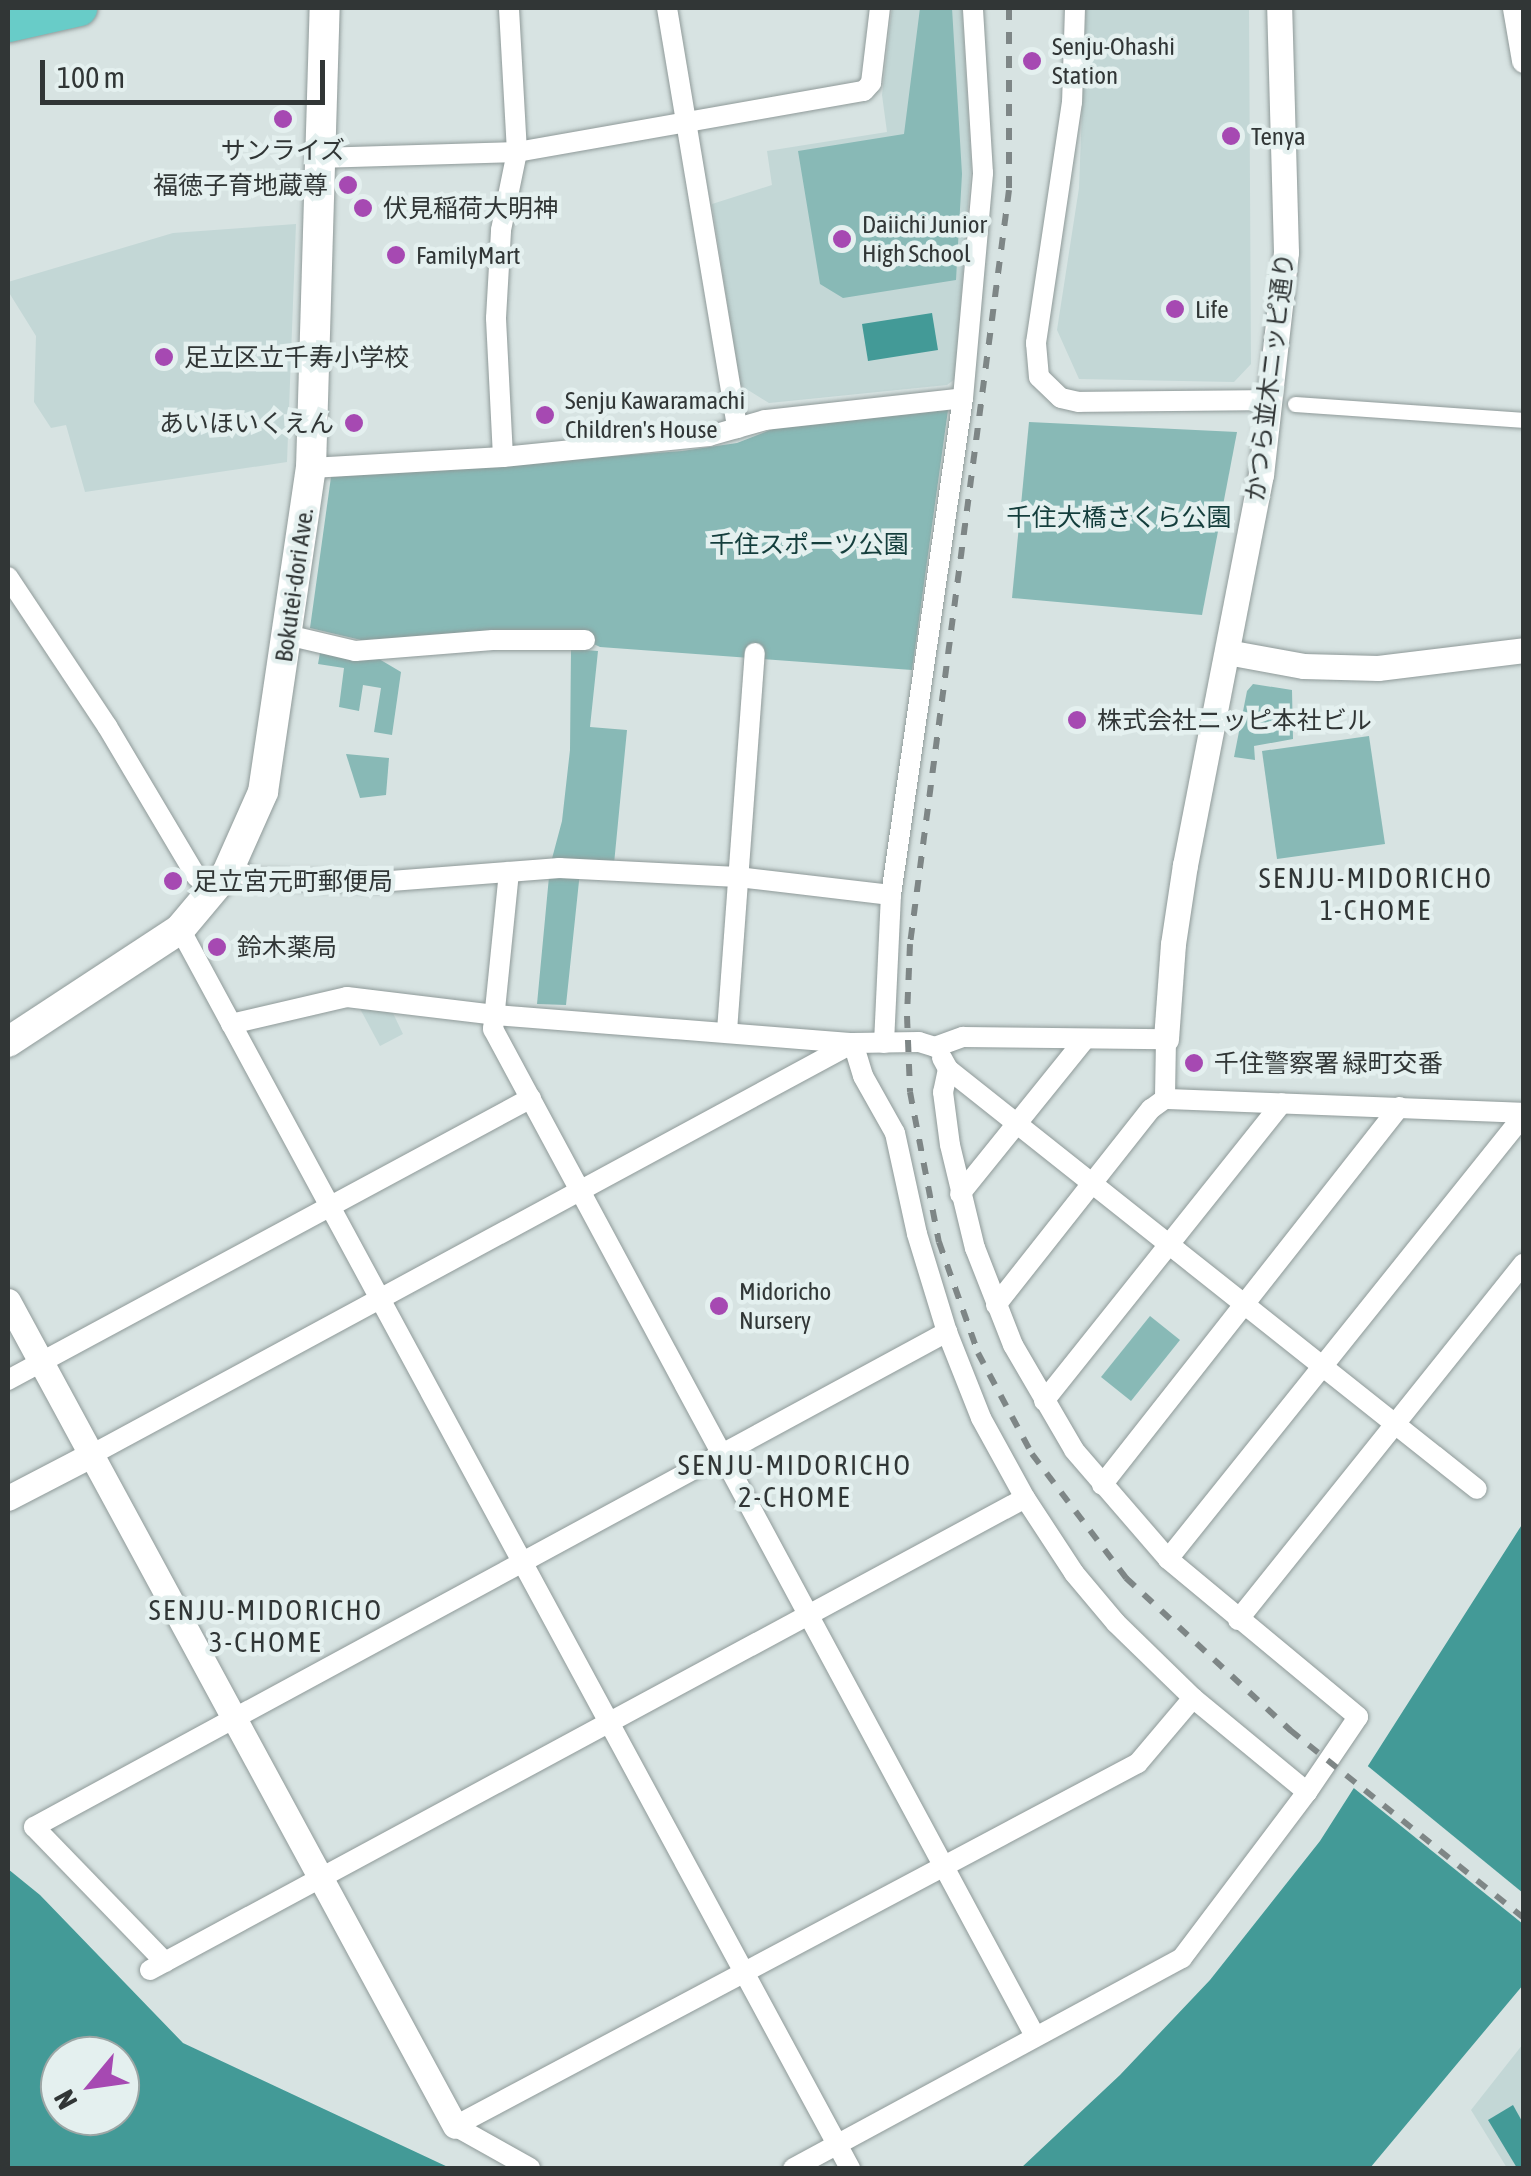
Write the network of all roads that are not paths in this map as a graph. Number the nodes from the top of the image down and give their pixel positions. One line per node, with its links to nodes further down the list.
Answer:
1 (78, 8): 10 (highway)
2 (324, 8): 14 (main road, Bokutei-dori Ave.)
3 (509, 8): 13 (street)
4 (667, 8): 12 (street)
5 (880, 8): 12 (street)
6 (973, 8): 15 (street)
7 (1075, 8): 16 (street)
8 (1279, 8): 16 (street, かつら並木ニッピ通り)
9 (1515, 8): 11 (street)
10 (8, 24)
11 (1524, 60)
12 (686, 122): 13 (street); 19 (street)
13 (517, 152): 14 (street); 20 (street)
14 (320, 158): 21 (main road, Bokutei-dori Ave.)
15 (963, 398): 19 (street); 31 (street)
16 (1267, 400): 26 (street, かつら並木ニッピ通り)
17 (1295, 404): 18 (street)
18 (1524, 420)
19 (737, 428): 20 (street)
20 (503, 456): 21 (street)
21 (311, 468): 23 (main road, Bokutei-dori Ave.)
22 (8, 577): 30 (street)
23 (287, 635): 24 (street); 30 (main road, Bokutei-dori Ave.)
24 (585, 640)
25 (1524, 650): 26 (street)
26 (1227, 652): 37 (street, かつら並木ニッピ通り)
27 (756, 653): 29 (street)
28 (509, 872): 29 (street); 30 (street); 33 (street)
29 (738, 878): 31 (street); 35 (street)
30 (221, 880): 32 (main road, Bokutei-dori Ave.)
31 (891, 894): 40 (street)
32 (180, 929): 34 (street); 38 (main road, Bokutei-dori Ave.)
33 (494, 1015): 34 (street); 35 (street); 43 (street)
34 (231, 1024): 52 (street)
35 (727, 1031): 39 (street)
36 (1085, 1039): 37 (street); 41 (street); 48 (street)
37 (1166, 1039): 44 (street)
38 (8, 1042)
39 (853, 1043): 40 (street); 50 (street); 59 (street)
40 (884, 1043): 41 (street)
41 (935, 1046): 42 (street)
42 (948, 1069): 48 (street); 51 (street)
43 (531, 1098): 50 (street); 52 (street)
44 (1165, 1100): 45 (street); 49 (street)
45 (1282, 1104): 46 (street); 53 (street)
46 (1399, 1107): 47 (street); 57 (street)
47 (1524, 1114): 61 (street)
48 (1017, 1124): 49 (street); 51 (street)
49 (1092, 1184): 53 (street); 58 (street)
50 (580, 1189): 55 (street); 65 (street)
51 (960, 1194): 58 (street)
52 (330, 1206): 55 (street); 60 (street)
53 (1169, 1244): 57 (street); 63 (street)
54 (1524, 1263): 64 (street)
55 (379, 1298): 66 (street); 72 (street)
56 (8, 1301): 60 (street)
57 (1245, 1303): 61 (street); 67 (street)
58 (996, 1305): 63 (street)
59 (947, 1332): 65 (street); 70 (street)
60 (41, 1362): 62 (street); 66 (street)
61 (1322, 1365): 64 (street); 71 (street)
62 (8, 1380)
63 (1044, 1401): 67 (street)
64 (1396, 1424): 68 (street); 74 (street)
65 (722, 1453): 72 (street); 73 (street)
66 (91, 1455): 69 (street); 76 (street)
67 (1102, 1485): 71 (street)
68 (1477, 1490)
69 (8, 1498)
70 (1025, 1498): 73 (street); 75 (street)
71 (1168, 1559): 74 (street)
72 (521, 1561): 76 (street); 77 (street)
73 (810, 1616): 77 (street); 79 (street)
74 (1238, 1620): 78 (street)
75 (1193, 1698): 78 (street); 79 (street)
76 (234, 1718): 80 (street); 80 (street)
77 (609, 1723): 80 (street); 81 (street)
78 (1307, 1792): 82 (street)
79 (943, 1865): 81 (street); 82 (street)
80 (320, 1878): 83 (street)
81 (744, 1972): 83 (street); 84 (street)
82 (1035, 2036): 84 (street)
83 (456, 2126): 85 (street)
84 (837, 2145): 86 (street); 87 (street)
85 (530, 2168)
86 (793, 2168)
87 (850, 2168)

